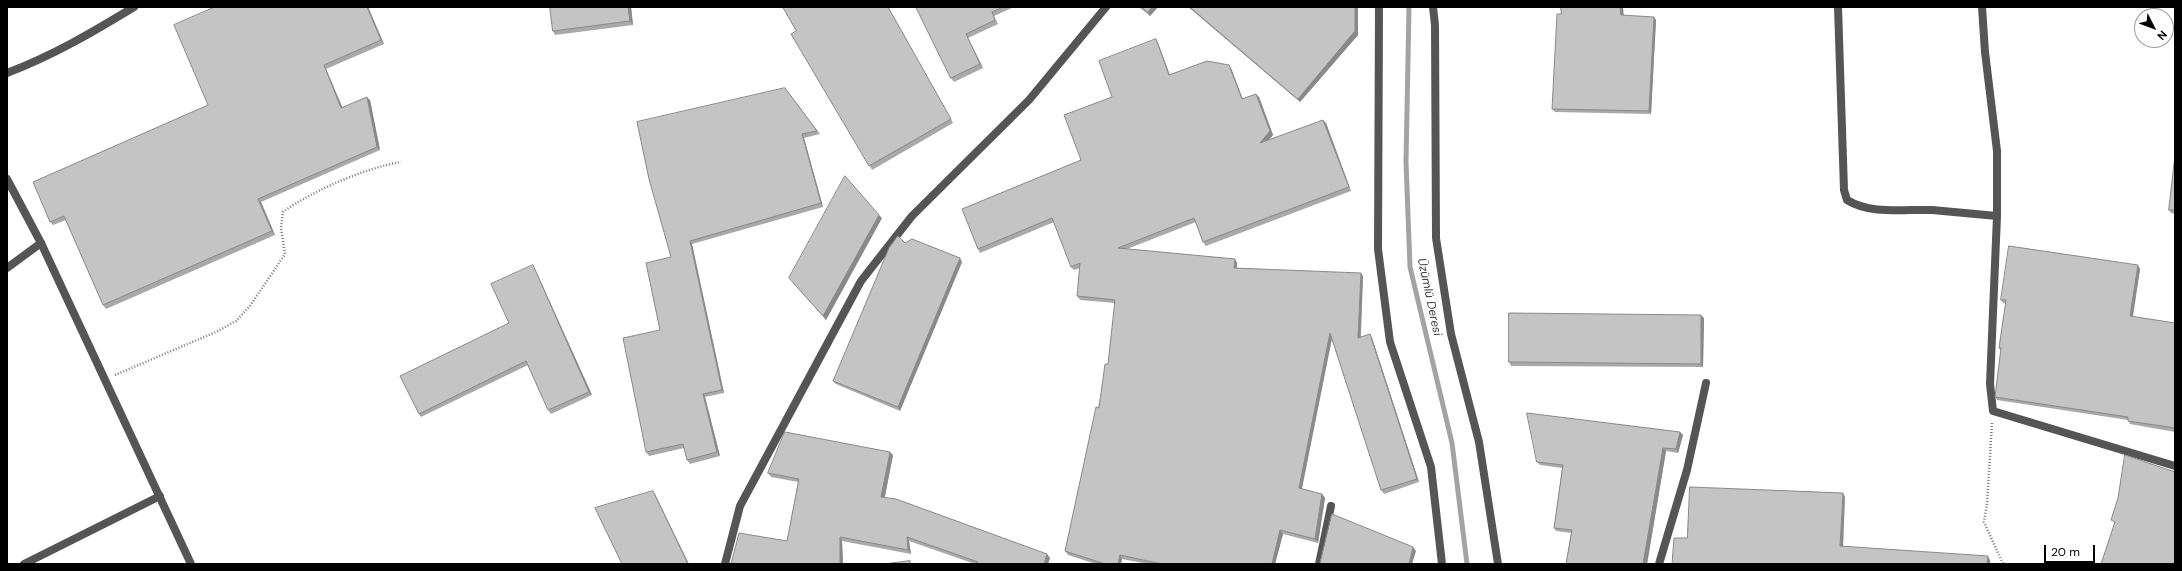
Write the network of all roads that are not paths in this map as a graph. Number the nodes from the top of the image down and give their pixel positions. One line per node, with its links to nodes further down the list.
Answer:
1 (134, 7): 7 (street)
2 (1106, 7): 18 (street)
3 (1379, 7): 20 (street)
4 (1433, 7): 21 (street)
5 (1838, 7): 9 (street)
6 (1982, 7): 9 (street)
7 (7, 73)
8 (7, 179): 10 (street)
9 (1997, 216): 13 (street)
10 (41, 243): 11 (street); 14 (street)
11 (7, 268)
12 (1706, 383): 22 (street)
13 (2175, 466)
14 (160, 496): 16 (street); 17 (street)
15 (1332, 506): 19 (street)
16 (24, 564)
17 (191, 564)
18 (725, 564)
19 (1319, 564)
20 (1442, 564)
21 (1498, 564)
22 (1659, 564)

